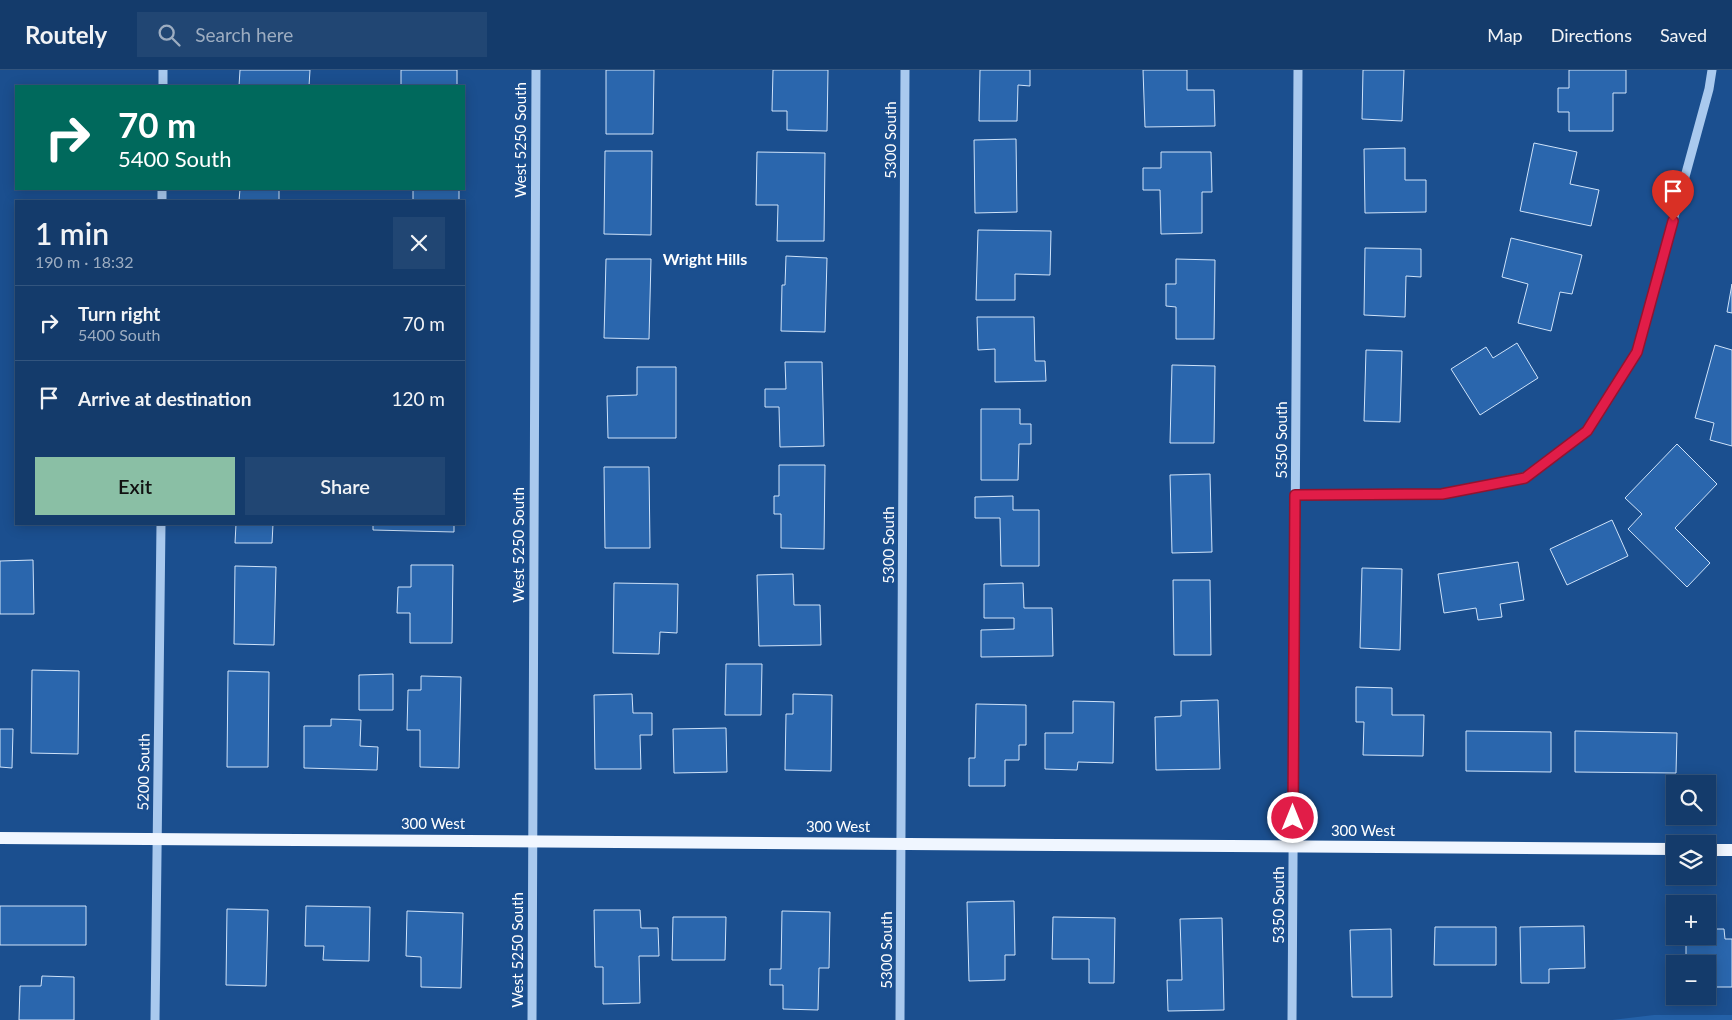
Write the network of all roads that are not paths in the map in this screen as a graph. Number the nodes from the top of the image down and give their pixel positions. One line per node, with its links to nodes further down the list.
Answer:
1 (163, 70): 6 (street)
2 (536, 70): 11 (street, West 5250 South)
3 (905, 70): 12 (street, 5300 South)
4 (1298, 70): 7 (street, 5350 South)
5 (1712, 70): 7 (street)
6 (163, 85)
7 (1295, 495): 13 (street, 5350 South)
8 (161, 525): 10 (street, 5200 South)
9 (0, 838): 10 (main road, 300 West)
10 (156, 839): 11 (main road, 300 West); 17 (street, 5200 South)
11 (531, 841): 12 (main road, 300 West); 18 (street, West 5250 South)
12 (901, 844): 13 (main road, 300 West); 19 (street, 5300 South)
13 (1293, 847): 14 (main road, 300 West); 20 (street, 5350 South)
14 (1666, 849)
15 (1716, 850): 16 (main road)
16 (1732, 850)
17 (154, 1020)
18 (532, 1020)
19 (900, 1020)
20 (1292, 1020)

